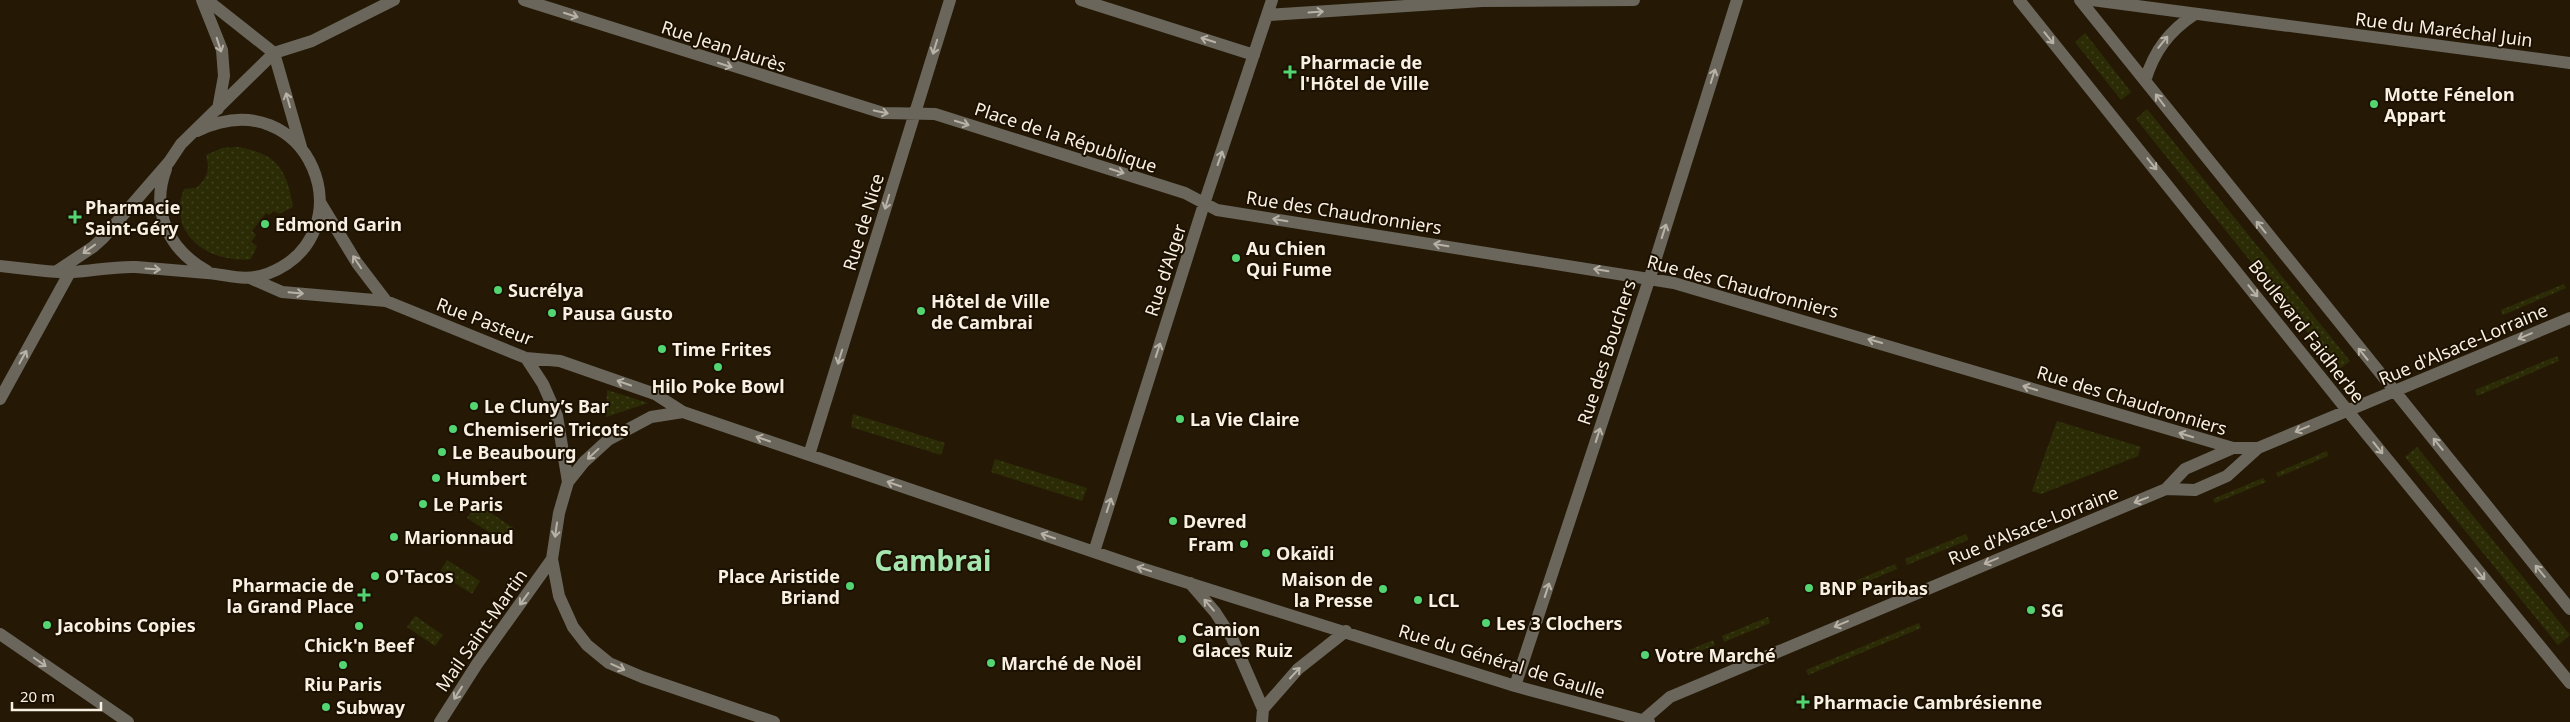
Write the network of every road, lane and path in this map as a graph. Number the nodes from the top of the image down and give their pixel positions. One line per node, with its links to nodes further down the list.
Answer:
1 (202, 0): 19 (street, one-way to 19)
2 (206, 0): 15 (street)
3 (394, 0): 15 (street)
4 (524, 0): 20 (street, Rue Jean Jaurès, one-way to 20)
5 (950, 0): 20 (street, Rue de Nice, one-way to 20)
6 (1081, 0): 16 (street, one-way to 6)
7 (1272, 0): 14 (street, Rue d'Alger)
8 (1634, 0): 14 (street, one-way to 8)
9 (1737, 0): 29 (street, Rue des Bouchers, one-way to 9)
10 (2018, 0): 36 (street, Boulevard Faidherbe, one-way to 36)
11 (2080, 0): 18 (street, Boulevard Faidherbe)
12 (2092, 0): 13 (street, Rue du Maréchal Juin)
13 (2195, 14): 17 (street, Rue du Maréchal Juin); 18 (street, one-way to 13)
14 (1268, 16): 16 (street, Rue d'Alger)
15 (274, 53): 19 (street); 22 (street, one-way to 15)
16 (1254, 56): 25 (street, Rue d'Alger, one-way to 16)
17 (2570, 62)
18 (2145, 81): 34 (street, Boulevard Faidherbe, one-way to 18)
19 (218, 109): 21 (street)
20 (914, 115): 25 (street, Place de la République, one-way to 25); 40 (street, Rue de Nice, one-way to 40)
21 (197, 131): 22 (street); 23 (street)
22 (301, 147): 24 (street)
23 (169, 162): 27 (street, one-way to 27); 28 (street)
24 (320, 202): 30 (street); 31 (street, one-way to 24)
25 (1204, 204): 29 (street, Rue des Chaudronniers, one-way to 25); 43 (street, Rue d'Alger, one-way to 25)
26 (0, 266): 27 (street)
27 (63, 272): 28 (street, one-way to 28); 35 (street, one-way to 27)
28 (210, 273): 30 (street)
29 (1650, 277): 38 (street, Rue des Chaudronniers, one-way to 29); 50 (street, Rue des Bouchers, one-way to 29)
30 (250, 278): 31 (street, one-way to 31)
31 (386, 301): 33 (street, Rue Pasteur)
32 (2570, 318): 34 (street, Rue d'Alsace-Lorraine, one-way to 34)
33 (526, 358): 37 (street, Rue Pasteur, one-way to 33); 41 (street)
34 (2394, 392): 36 (street, Rue d'Alsace-Lorraine); 46 (street, Boulevard Faidherbe, one-way to 34)
35 (0, 399)
36 (2347, 410): 39 (street, Rue d'Alsace-Lorraine, one-way to 39); 49 (street, Boulevard Faidherbe, one-way to 49)
37 (683, 412): 40 (street, one-way to 37); 41 (street, one-way to 41)
38 (2233, 448): 39 (street, Rue d'Alsace-Lorraine); 42 (street, Rue d'Alsace-Lorraine)
39 (2258, 448): 42 (street, Rue d'Alsace-Lorraine)
40 (809, 455): 43 (street, one-way to 40)
41 (568, 482): 44 (street, one-way to 44)
42 (2166, 489): 53 (street, Rue d'Alsace-Lorraine, one-way to 53)
43 (1094, 552): 45 (street, one-way to 43)
44 (552, 559): 51 (street, one-way to 51); 55 (street, Mail Saint-Martin, one-way to 55)
45 (1190, 583): 47 (street); 52 (street, one-way to 45)
46 (2570, 609)
47 (1346, 632): 50 (street, Rue du Général de Gaulle); 52 (street, one-way to 47)
48 (0, 634): 54 (street, one-way to 54)
49 (2570, 683)
50 (1515, 686): 53 (street, Rue du Général de Gaulle)
51 (740, 711): 56 (street); 57 (street)
52 (1262, 716)
53 (1644, 721)
54 (128, 722)
55 (440, 722)
56 (756, 722)
57 (774, 722)

